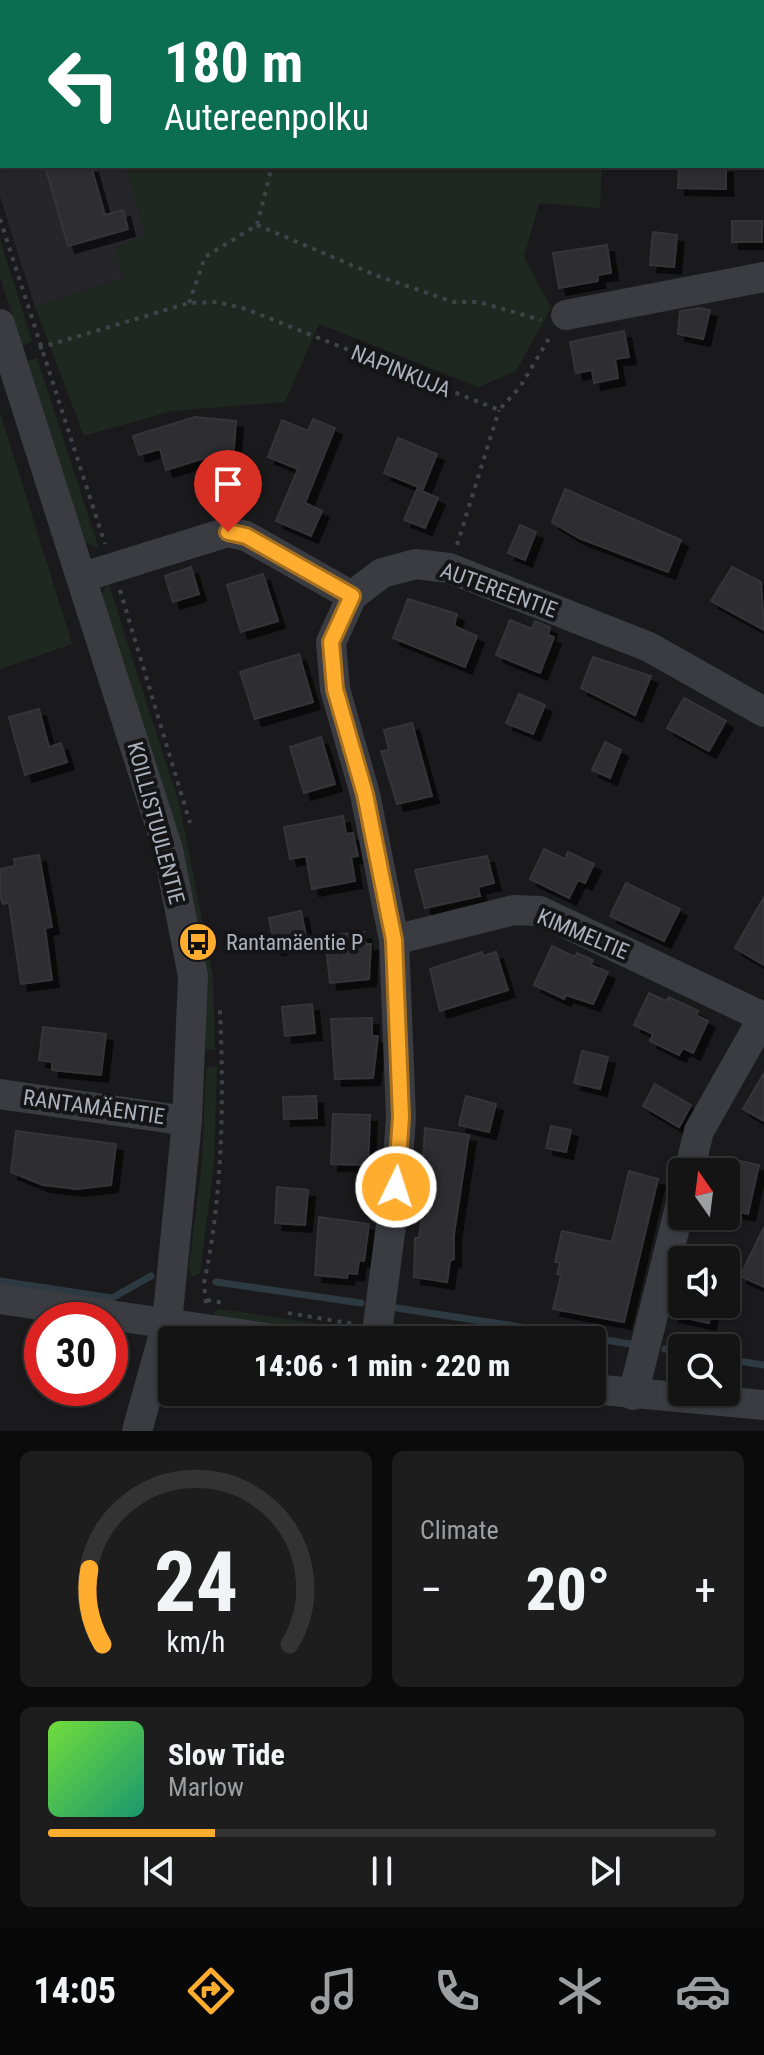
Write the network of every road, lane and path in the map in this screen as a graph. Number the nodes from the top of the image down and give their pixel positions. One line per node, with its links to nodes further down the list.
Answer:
1 (271, 168): 2 (path)
2 (257, 225): 4 (path); 5 (path)
3 (764, 277): 5 (street)
4 (189, 303): 7 (path, NAPINKUJA); 8 (path, NAPINKUJA)
5 (562, 320): 8 (path)
6 (0, 324): 7 (street, KOILLISTUULENTIE)
7 (11, 360): 10 (street, KOILLISTUULENTIE)
8 (499, 410): 9 (path)
9 (449, 568): 11 (street, AUTEREENTIE); 12 (street, AUTEREENTIE)
10 (83, 577): 11 (street); 16 (street, KOILLISTUULENTIE)
11 (352, 596): 13 (street, AUTEREENTIE)
12 (764, 712)
13 (394, 940): 14 (street, KIMMELTIE); 26 (street, AUTEREENTIE)
14 (764, 1016): 19 (street)
15 (222, 1058): 16 (path)
16 (190, 1059): 18 (street, KOILLISTUULENTIE)
17 (0, 1094): 18 (street, RANTAMÄENTIE)
18 (187, 1121): 24 (street, KOILLISTUULENTIE)
19 (692, 1158)
20 (674, 1230): 28 (street)
21 (0, 1299): 24 (street)
22 (207, 1300): 23 (path)
23 (238, 1305)
24 (167, 1323): 25 (street); 30 (street, KOILLISTUULENTIE)
25 (283, 1326)
26 (377, 1326)
27 (606, 1391): 28 (street)
28 (633, 1395): 29 (street)
29 (764, 1405)
30 (137, 1431)

